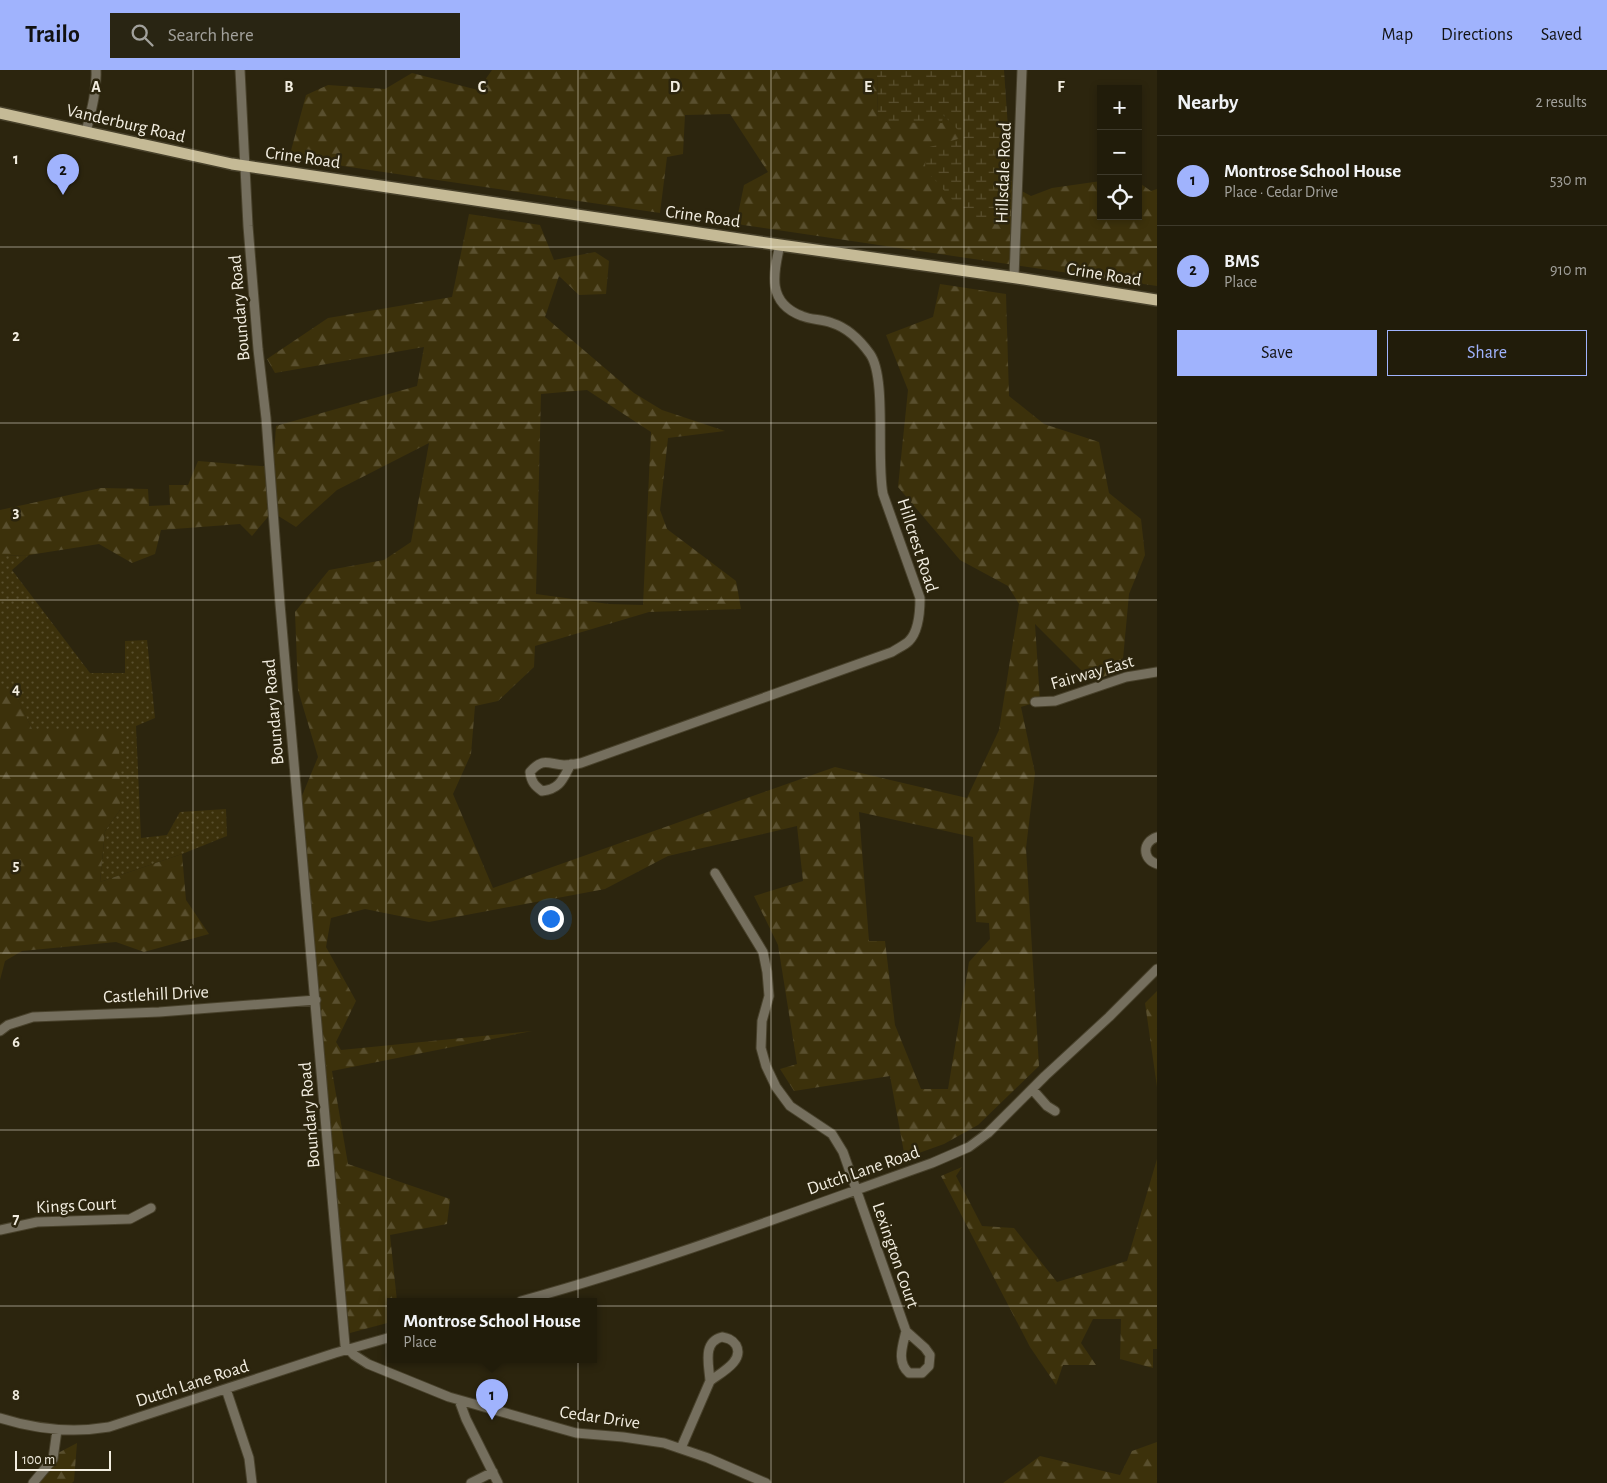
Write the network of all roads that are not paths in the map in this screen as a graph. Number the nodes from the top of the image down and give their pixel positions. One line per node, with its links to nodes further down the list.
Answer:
1 (96, 70): 5 (street)
2 (240, 70): 6 (street, Boundary Road)
3 (1022, 70): 8 (street, Hillsdale Road)
4 (0, 116): 5 (main road, Vanderburg Road)
5 (86, 132): 6 (main road, Vanderburg Road)
6 (244, 166): 7 (main road, Crine Road); 17 (street, Boundary Road)
7 (780, 245): 8 (main road, Crine Road); 12 (street, Hillcrest Road)
8 (1014, 277): 9 (main road, Crine Road)
9 (1157, 300)
10 (1157, 672): 11 (street, Fairway East)
11 (1035, 702)
12 (571, 764): 12 (street, Hillcrest Road)
13 (1157, 836): 14 (street)
14 (1157, 864)
15 (715, 873): 21 (street, Lexington Court)
16 (1157, 969): 19 (street, Dutch Lane Road)
17 (316, 1000): 18 (street, Castlehill Drive); 27 (street, Boundary Road)
18 (0, 1031)
19 (1032, 1089): 20 (street); 21 (street, Dutch Lane Road)
20 (1055, 1111)
21 (857, 1190): 24 (street, Dutch Lane Road); 25 (street, Lexington Court)
22 (150, 1208): 23 (street, Kings Court)
23 (0, 1230)
24 (530, 1298)
25 (906, 1330): 25 (street)
26 (387, 1338): 27 (street, Dutch Lane Road)
27 (348, 1349): 29 (street, Dutch Lane Road); 30 (street, Cedar Drive)
28 (710, 1381): 28 (street); 33 (street)
29 (226, 1389): 32 (street, Dutch Lane Road); 36 (street)
30 (460, 1400): 33 (street, Cedar Drive); 34 (street)
31 (0, 1418): 32 (street, Dutch Lane Road)
32 (57, 1430): 35 (street)
33 (680, 1448): 39 (street, Cedar Drive)
34 (493, 1472): 37 (street); 38 (street)
35 (33, 1483)
36 (252, 1483)
37 (471, 1483)
38 (498, 1483)
39 (766, 1483)

